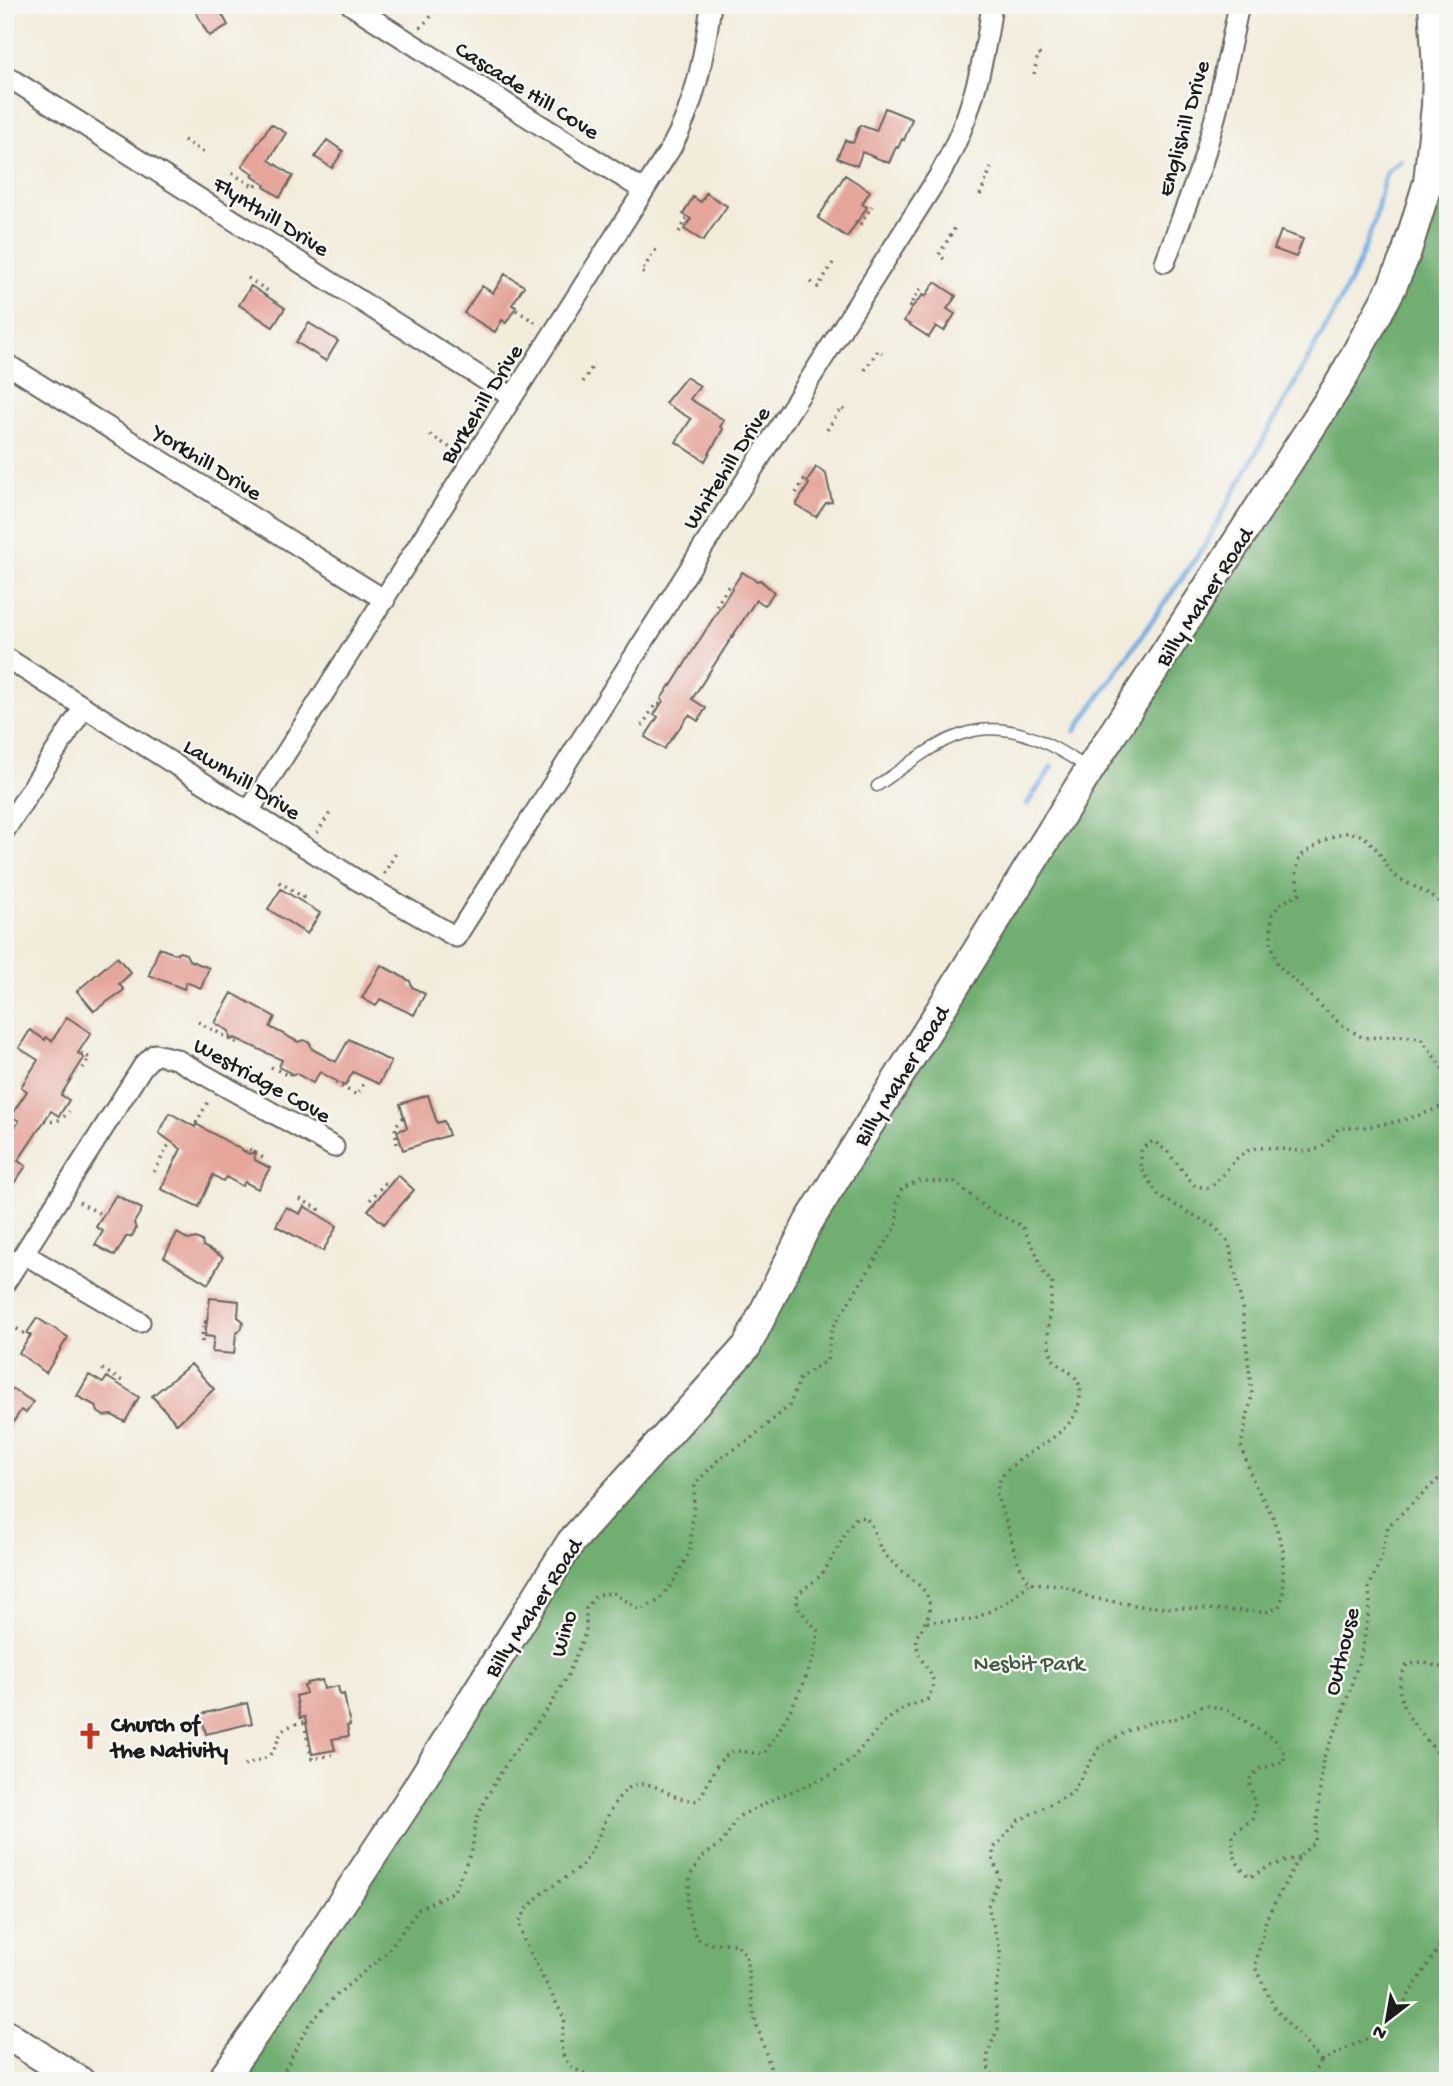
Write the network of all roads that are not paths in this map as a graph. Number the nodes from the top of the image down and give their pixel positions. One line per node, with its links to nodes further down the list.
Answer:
1 (351, 5): 7 (street, Cascade Hill Cove)
2 (711, 5): 7 (street, Burkehill Drive)
3 (992, 5): 18 (street, Whitehill Drive)
4 (1239, 5): 8 (street, Englishill Drive)
5 (1433, 5): 14 (main road, Billy Maher Road)
6 (5, 75): 10 (street, Flynthill Drive)
7 (643, 190): 10 (street, Burkehill Drive)
8 (1165, 262)
9 (5, 363): 11 (street, Yorkhill Drive)
10 (512, 397): 11 (street, Burkehill Drive)
11 (385, 600): 16 (street, Burkehill Drive)
12 (5, 657): 13 (street, Lawnhill Drive)
13 (84, 707): 16 (street, Lawnhill Drive); 17 (street)
14 (1090, 769): 15 (lane); 25 (main road, Billy Maher Road)
15 (877, 786)
16 (249, 811): 18 (street, Lawnhill Drive)
17 (5, 830)
18 (456, 937)
19 (334, 1147): 20 (street, Westridge Cove)
20 (24, 1254): 21 (street); 22 (street)
21 (5, 1283)
22 (140, 1322)
23 (5, 2034): 24 (main road)
24 (80, 2081)
25 (221, 2081)

